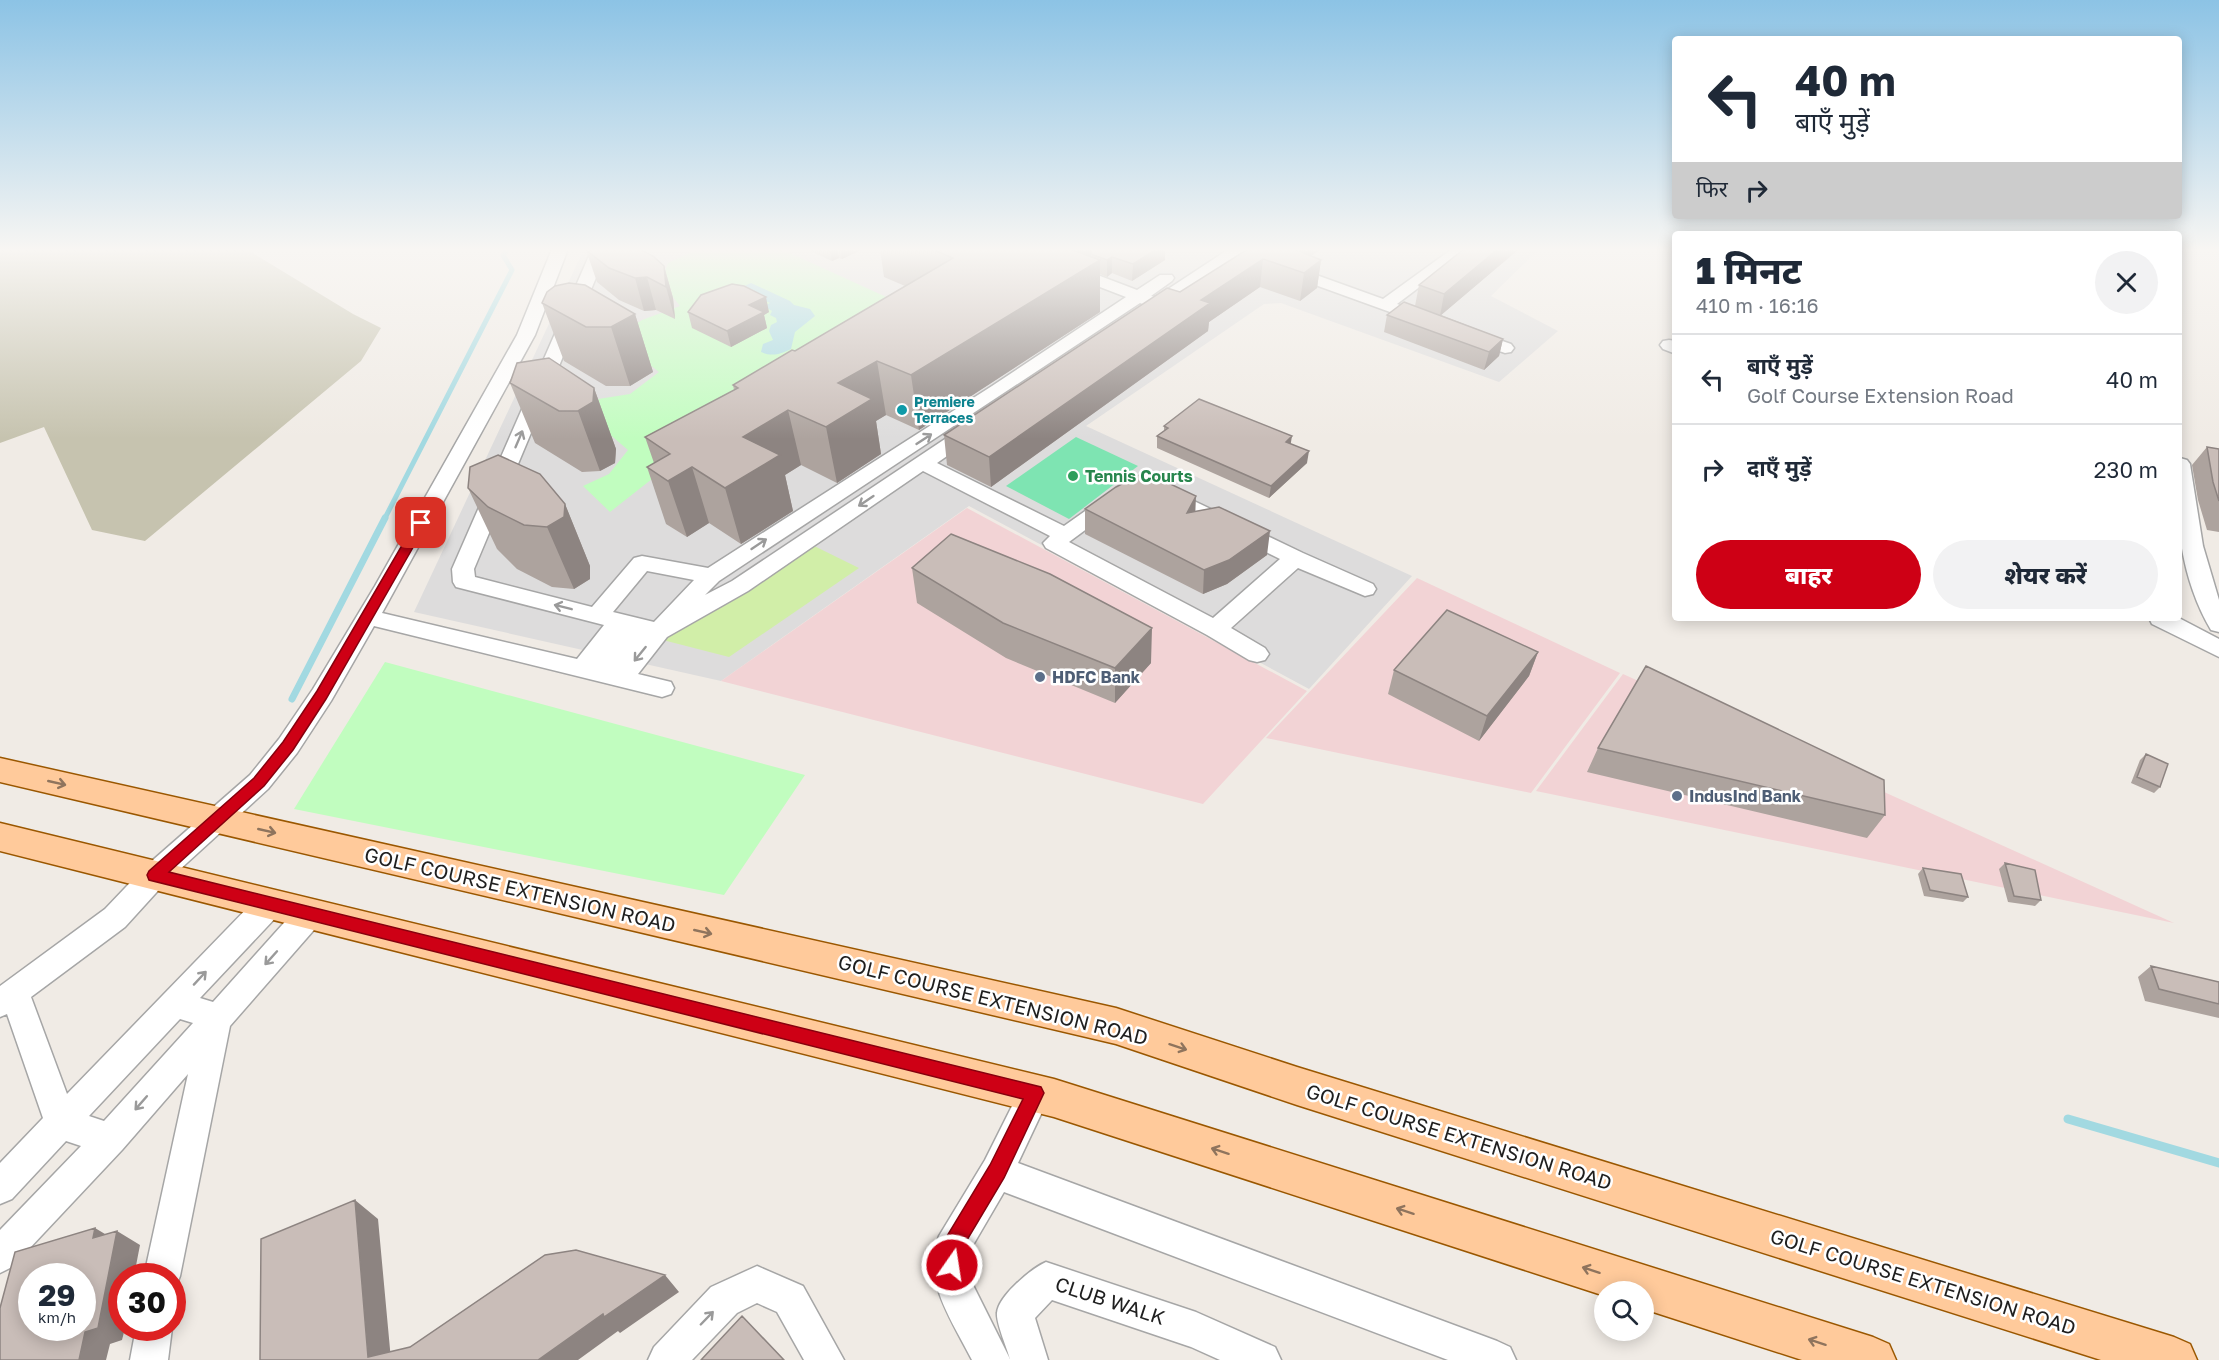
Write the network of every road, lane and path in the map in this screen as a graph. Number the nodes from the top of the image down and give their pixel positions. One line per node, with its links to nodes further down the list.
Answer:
1 (535, 312): 14 (street)
2 (573, 312): 13 (street, one-way to 2)
3 (1127, 312): 11 (street, one-way to 3)
4 (1131, 312): 7 (street)
5 (1407, 312): 6 (street)
6 (1505, 348)
7 (922, 463): 9 (street); 17 (street, one-way to 17)
8 (2182, 479): 16 (street)
9 (1066, 535): 10 (street); 18 (street)
10 (1295, 558): 12 (street); 18 (street)
11 (711, 576): 13 (street); 17 (street)
12 (1365, 589)
13 (597, 616): 17 (street)
14 (367, 617): 21 (street); 24 (street)
15 (2166, 621): 19 (street)
16 (2219, 624)
17 (639, 626): 21 (street); 21 (street)
18 (1215, 629): 20 (street)
19 (2219, 650)
20 (1257, 654)
21 (601, 673): 22 (street)
22 (662, 688)
23 (0, 770): 24 (main road, GOLF COURSE EXTENSION ROAD, one-way to 24)
24 (217, 820): 26 (street); 48 (main road, GOLF COURSE EXTENSION ROAD, one-way to 48)
25 (0, 837): 26 (main road)
26 (155, 875): 27 (main road); 29 (street)
27 (270, 904): 28 (main road); 30 (street, one-way to 27)
28 (310, 915): 31 (street, one-way to 31); 32 (main road)
29 (7, 998): 33 (street)
30 (176, 1004): 31 (street); 33 (street)
31 (216, 1017): 34 (street, one-way to 34); 38 (street)
32 (1035, 1093): 35 (street); 47 (main road, one-way to 32)
33 (61, 1124): 34 (street); 36 (street)
34 (110, 1139): 37 (street)
35 (997, 1172): 43 (street); 46 (street)
36 (0, 1187)
37 (0, 1255)
38 (165, 1263)
39 (152, 1341): 40 (street)
40 (148, 1360)
41 (667, 1360): 42 (street, one-way to 42)
42 (825, 1360)
43 (992, 1360)
44 (1029, 1360): 45 (street, CLUB WALK)
45 (1262, 1360)
46 (1497, 1360)
47 (1873, 1360)
48 (2174, 1360)

